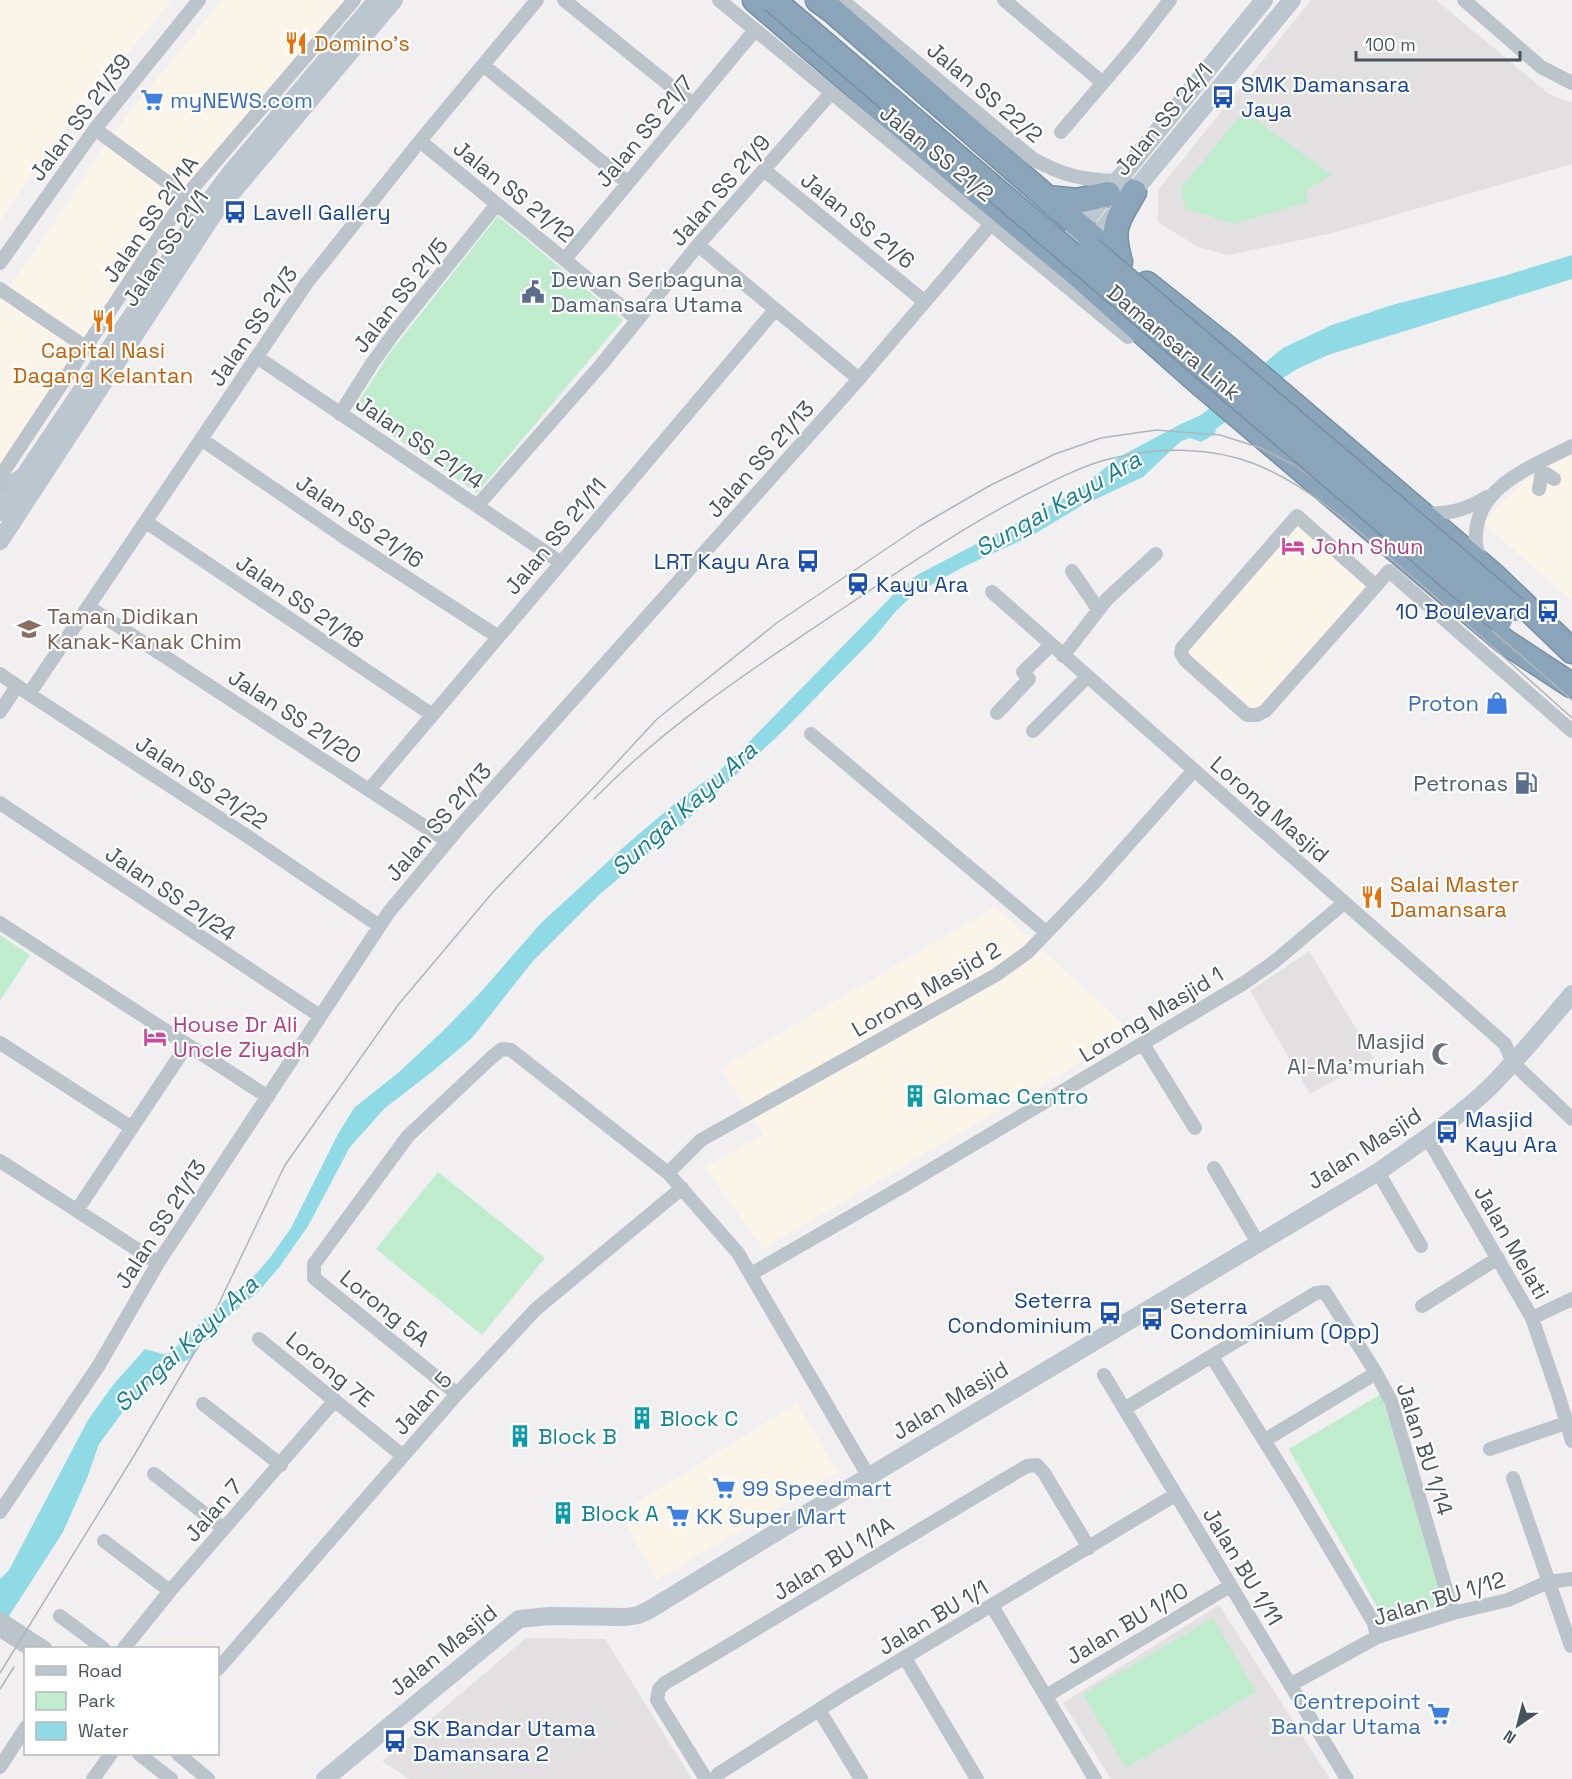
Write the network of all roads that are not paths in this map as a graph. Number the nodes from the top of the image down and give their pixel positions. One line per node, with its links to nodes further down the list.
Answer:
1 (200, 0): 23 (street, Jalan SS 21/39)
2 (354, 0): 31 (street, Jalan SS 21/1A)
3 (377, 0): 55 (street, Jalan SS 21/1)
4 (394, 0): 65 (street, Jalan SS 21/1)
5 (537, 0): 18 (street, Jalan SS 21/3)
6 (564, 0): 22 (street)
7 (719, 0): 17 (street, Jalan SS 21/2)
8 (755, 0): 30 (highway)
9 (773, 0): 74 (highway, Damansara Link, bridge)
10 (795, 0): 74 (highway, Damansara Link, bridge)
11 (1004, 0): 19 (street)
12 (1264, 0): 29 (street, Jalan SS 24/1)
13 (1292, 0): 29 (street, Jalan SS 24/1)
14 (1464, 0): 20 (street)
15 (1164, 2): 19 (street)
16 (829, 3): 26 (highway); 29 (street, Jalan SS 22/2)
17 (755, 30): 21 (street, Jalan SS 21/2); 22 (street, Jalan SS 21/7)
18 (483, 65): 25 (street, Jalan SS 21/3); 28 (street)
19 (1103, 83): 24 (street)
20 (1572, 83)
21 (831, 93): 27 (street, Jalan SS 21/9); 34 (street, Jalan SS 21/2)
22 (693, 104): 28 (street, Jalan SS 21/7)
23 (95, 129): 31 (street); 39 (street, Jalan SS 21/39)
24 (1061, 132)
25 (420, 141): 33 (street, Jalan SS 21/12); 49 (street, Jalan SS 21/3)
26 (1004, 160): 30 (highway); 32 (highway)
27 (764, 170): 36 (street, Jalan SS 21/9); 43 (street, Jalan SS 21/6)
28 (628, 183): 37 (street, Jalan SS 21/7)
29 (1120, 189): 32 (highway); 35 (street, Jalan SS 24/1); 35 (street, Jalan SS 24/1); 38 (highway)
30 (978, 192): 40 (highway)
31 (186, 196): 48 (street, Jalan SS 21/1A)
32 (1048, 198): 35 (highway)
33 (497, 204): 37 (street, Jalan SS 21/12); 51 (street, Jalan SS 21/5)
34 (991, 224): 43 (street, Jalan SS 21/13); 47 (street, Jalan SS 21/2)
35 (1086, 234): 38 (highway); 40 (street, Jalan SS 24/1)
36 (698, 245): 45 (street); 46 (street, Jalan SS 21/9)
37 (565, 259): 46 (street, Jalan SS 21/12)
38 (1120, 262): 41 (highway)
39 (0, 263)
40 (1063, 263): 44 (highway)
41 (1144, 282): 44 (highway); 63 (highway)
42 (0, 289): 48 (street)
43 (925, 302): 50 (street, Jalan SS 21/13)
44 (1112, 305): 82 (highway)
45 (774, 311): 50 (street); 67 (street, Jalan SS 21/11)
46 (638, 320): 61 (street, Jalan SS 21/9)
47 (1128, 338)
48 (87, 348): 56 (street, Jalan SS 21/1A)
49 (257, 357): 51 (street, Jalan SS 21/14); 52 (street, Jalan SS 21/3)
50 (859, 380): 93 (street, Jalan SS 21/13)
51 (340, 414): 61 (street, Jalan SS 21/14)
52 (201, 440): 64 (street, Jalan SS 21/3); 75 (street, Jalan SS 21/16)
53 (1572, 446): 54 (street)
54 (1540, 468): 57 (street); 59 (street); 60 (street)
55 (25, 473): 58 (street); 62 (street, Jalan SS 21/1)
56 (0, 477)
57 (1554, 479)
58 (0, 488)
59 (1539, 489)
60 (1491, 495): 63 (street); 69 (street)
61 (477, 506): 67 (street, Jalan SS 21/14)
62 (0, 512)
63 (1421, 513): 69 (highway)
64 (146, 522): 72 (street, Jalan SS 21/3); 86 (street, Jalan SS 21/18)
65 (0, 541)
66 (1156, 554): 73 (street)
67 (560, 562): 75 (street, Jalan SS 21/11)
68 (1072, 571): 73 (street)
69 (1493, 575): 77 (highway)
70 (1376, 586): 70 (street); 88 (street)
71 (992, 592): 76 (street, Lorong Masjid)
72 (89, 607): 83 (street, Jalan SS 21/3); 91 (street, Jalan SS 21/20)
73 (1098, 609): 78 (street)
74 (1507, 615): 77 (highway, Damansara Link); 82 (highway, Damansara Link)
75 (497, 636): 86 (street, Jalan SS 21/11)
76 (1050, 645): 78 (street, Lorong Masjid); 85 (street)
77 (1572, 652)
78 (1063, 656): 80 (street, Lorong Masjid)
79 (0, 675): 81 (street, Jalan SS 21/22)
80 (1087, 677): 87 (street); 90 (street, Lorong Masjid)
81 (16, 686): 83 (street, Jalan SS 21/22); 84 (street)
82 (1572, 686)
83 (29, 694): 96 (street, Jalan SS 21/22)
84 (0, 711)
85 (997, 713)
86 (431, 714): 91 (street, Jalan SS 21/11)
87 (1033, 731)
88 (1572, 731)
89 (811, 734): 97 (street)
90 (1194, 770): 94 (street, Lorong Masjid); 97 (street, Lorong Masjid 2)
91 (369, 790): 93 (street, Jalan SS 21/20)
92 (0, 803): 99 (street, Jalan SS 21/24)
93 (447, 841): 96 (street, Jalan SS 21/13)
94 (1344, 903): 101 (street, Lorong Masjid 1); 103 (street, Lorong Masjid)
95 (0, 923): 102 (street)
96 (378, 925): 99 (street, Jalan SS 21/13)
97 (1046, 932): 112 (street, Lorong Masjid 2)
98 (1572, 994): 103 (street, Jalan Masjid)
99 (320, 1016): 104 (street, Jalan SS 21/13)
100 (0, 1042): 106 (street)
101 (1143, 1044): 107 (street); 119 (street, Lorong Masjid 1)
102 (187, 1045): 104 (street); 106 (street)
103 (1513, 1063): 105 (street, Lorong Masjid); 108 (street, Jalan Masjid)
104 (268, 1097): 118 (street, Jalan SS 21/13)
105 (1572, 1119)
106 (132, 1128): 114 (street)
107 (1195, 1128)
108 (1427, 1137): 111 (street, Jalan Masjid); 117 (street, Jalan Melati)
109 (0, 1161): 114 (street)
110 (1214, 1168): 115 (street)
111 (1377, 1172): 115 (street, Jalan Masjid); 116 (street)
112 (668, 1173): 113 (street); 127 (street, Lorong 5A)
113 (682, 1188): 119 (street); 127 (street, Jalan 5)
114 (77, 1210): 118 (street)
115 (1258, 1243): 138 (street, Jalan Masjid)
116 (1421, 1246)
117 (1498, 1258): 121 (street); 122 (street, Jalan Melati)
118 (158, 1263): 141 (street, Jalan SS 21/13)
119 (751, 1274): 138 (street)
120 (1572, 1299): 122 (street)
121 (1422, 1306)
122 (1532, 1318): 131 (street, Jalan Melati)
123 (259, 1339): 128 (street, Lorong 7E)
124 (1212, 1357): 125 (street, Jalan BU 1/14); 130 (street, Jalan BU 1/14); 132 (street)
125 (1376, 1373): 132 (street); 150 (street, Jalan BU 1/14)
126 (1104, 1375): 130 (street, Jalan BU 1/11)
127 (457, 1394): 135 (street, Jalan 5)
128 (335, 1400): 135 (street, Lorong 7E); 136 (street, Jalan 7)
129 (204, 1404): 136 (street)
130 (1124, 1409): 140 (street, Jalan BU 1/11)
131 (1566, 1423): 133 (street, Jalan Melati); 134 (street)
132 (1265, 1440): 154 (street)
133 (1572, 1440)
134 (1490, 1449)
135 (403, 1456): 161 (street, Jalan 5)
136 (281, 1465): 142 (street, Jalan 7)
137 (154, 1474): 142 (street)
138 (869, 1477): 175 (street, Jalan Masjid)
139 (1513, 1478): 146 (street)
140 (1175, 1495): 144 (street, Jalan BU 1/1); 147 (street, Jalan BU 1/11)
141 (0, 1512)
142 (224, 1529): 148 (street, Jalan 7)
143 (104, 1541): 148 (street)
144 (1089, 1548): 149 (street, Jalan BU 1/1); 176 (street, Jalan BU 1/1A)
145 (1572, 1579): 146 (street, Jalan BU 1/12)
146 (1548, 1582): 150 (street, Jalan BU 1/12); 156 (street)
147 (1230, 1586): 162 (street, Jalan BU 1/11); 163 (street, Jalan BU 1/10)
148 (170, 1591): 159 (street, Jalan 7)
149 (992, 1606): 160 (street, Jalan BU 1/1); 163 (street)
150 (1453, 1613): 154 (street, Jalan BU 1/12)
151 (60, 1616): 158 (street)
152 (0, 1618): 155 (street)
153 (0, 1630): 155 (street)
154 (1377, 1637): 162 (street, Jalan BU 1/12)
155 (24, 1642): 157 (street)
156 (1571, 1646)
157 (42, 1647)
158 (102, 1647)
159 (125, 1647)
160 (905, 1658): 164 (street, Jalan BU 1/1); 179 (street)
161 (219, 1668)
162 (1290, 1685): 181 (street, Jalan BU 1/11)
163 (1046, 1696): 180 (street)
164 (819, 1710): 177 (street, Jalan BU 1/1); 178 (street)
165 (24, 1730): 170 (street)
166 (110, 1755): 171 (street)
167 (140, 1755): 172 (street)
168 (179, 1755): 173 (street)
169 (193, 1755): 174 (street)
170 (0, 1767)
171 (93, 1779)
172 (171, 1779)
173 (208, 1779)
174 (221, 1779)
175 (325, 1779)
176 (706, 1779)
177 (716, 1779)
178 (861, 1779)
179 (977, 1779)
180 (1095, 1779)
181 (1347, 1779)

